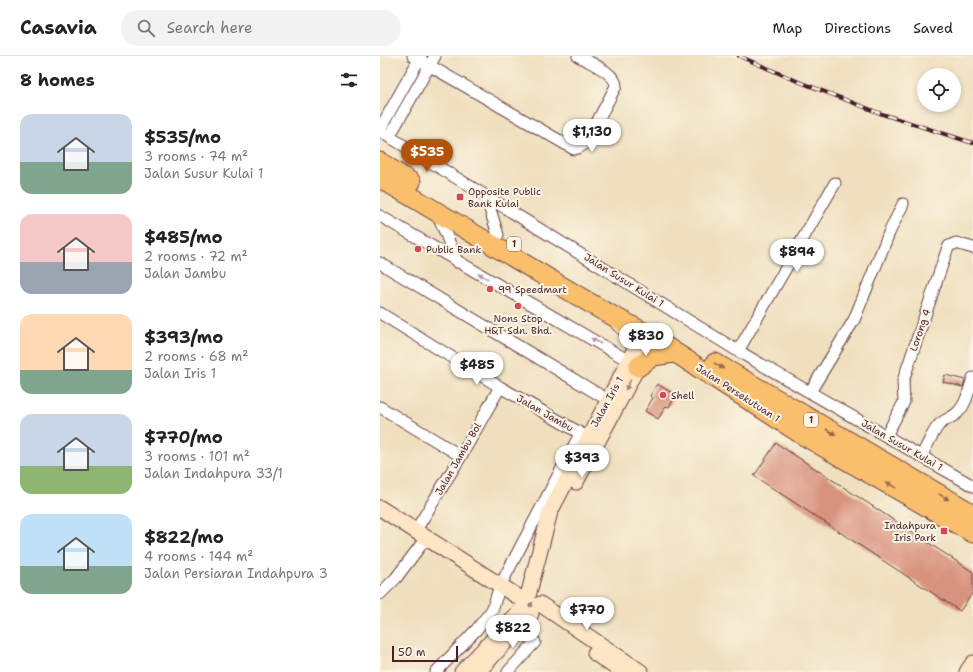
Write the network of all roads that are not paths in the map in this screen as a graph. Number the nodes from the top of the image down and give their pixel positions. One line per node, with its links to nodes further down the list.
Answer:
1 (435, 56): 4 (street)
2 (578, 56): 4 (street)
3 (418, 57): 4 (street); 5 (street)
4 (429, 66): 5 (street)
5 (383, 133): 9 (street, Jalan Susur Kulai 1)
6 (380, 162): 13 (highway, Jalan Persekutuan 1 / 1)
7 (380, 178): 11 (highway, Jalan Persekutuan 1 / 1)
8 (835, 183): 20 (street)
9 (486, 196): 13 (street); 20 (street, Jalan Susur Kulai 1)
10 (903, 204): 25 (street)
11 (436, 211): 15 (street); 17 (highway, Jalan Persekutuan 1 / 1)
12 (380, 216): 15 (street)
13 (498, 235): 19 (highway, Jalan Persekutuan 1 / 1)
14 (973, 248): 30 (street, Lorong 4)
15 (457, 262): 22 (street, one-way to 15)
16 (380, 264): 26 (street)
17 (600, 309): 19 (highway, Jalan Persekutuan 1 / 1); 22 (main road, Jalan Iris 1)
18 (380, 313): 24 (street, Jalan Jambu)
19 (651, 331): 21 (highway, Jalan Persekutuan 1 / 1); 22 (main road, Jalan Iris 1); 35 (highway, Jalan Persekutuan 1 / 1, one-way to 35)
20 (738, 351): 25 (street, Jalan Susur Kulai 1)
21 (674, 353): 22 (highway); 36 (highway, Jalan Persekutuan 1 / 1, one-way to 21)
22 (634, 364): 26 (main road, Jalan Iris 1); 40 (main road, Jalan Iris 1, one-way to 40)
23 (973, 378): 27 (street)
24 (500, 387): 29 (street, Jalan Jambu); 31 (street, Jalan Jambu Bol)
25 (810, 392): 30 (street, Jalan Susur Kulai 1)
26 (608, 400): 29 (main road, Jalan Iris 1)
27 (969, 403): 32 (street)
28 (380, 407): 31 (street)
29 (584, 435): 38 (street); 40 (main road, Jalan Iris 1)
30 (886, 436): 32 (street, Jalan Susur Kulai 1)
31 (461, 456): 37 (street, Jalan Jambu Bol)
32 (921, 456): 33 (street, Jalan Susur Kulai 1)
33 (973, 486)
34 (380, 508): 37 (main road)
35 (973, 514)
36 (973, 533)
37 (421, 534): 38 (main road); 39 (street, Jalan Jambu Bol)
38 (500, 586): 40 (main road); 41 (street)
39 (380, 594)
40 (531, 604): 43 (main road); 49 (main road); 50 (main road)
41 (477, 629): 43 (street); 45 (street)
42 (535, 642): 48 (street)
43 (495, 646): 46 (main road); 47 (main road)
44 (973, 663): 51 (main road)
45 (436, 672)
46 (462, 672)
47 (478, 672)
48 (508, 672)
49 (622, 672)
50 (641, 672)
51 (967, 672)

